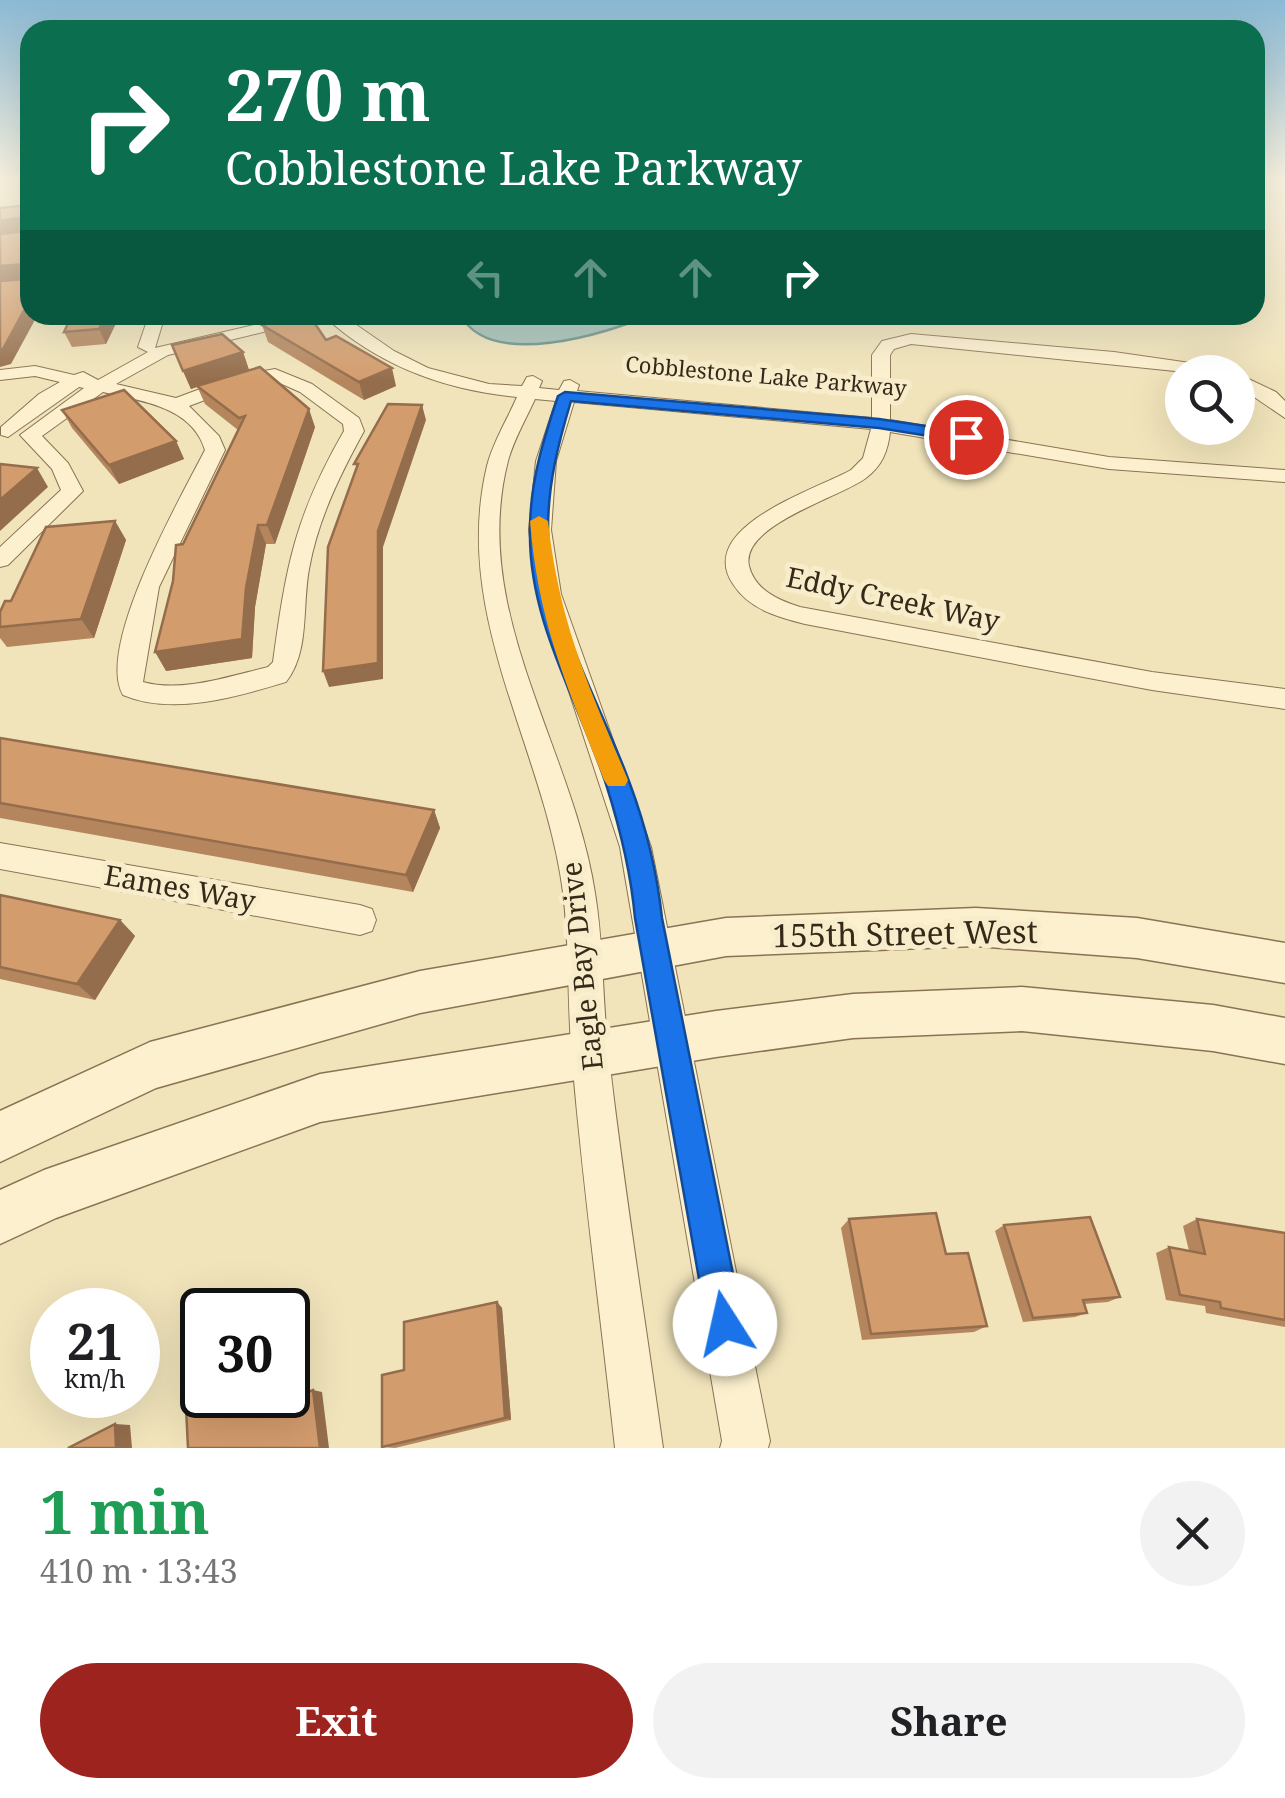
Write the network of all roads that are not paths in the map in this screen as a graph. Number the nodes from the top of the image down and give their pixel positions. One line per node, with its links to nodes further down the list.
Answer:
1 (157, 325): 5 (street)
2 (270, 325): 5 (street)
3 (345, 325): 6 (street, Cobblestone Lake Parkway)
4 (366, 325): 6 (street, Cobblestone Lake Parkway)
5 (154, 349): 9 (street); 10 (street)
6 (413, 361): 11 (street, Cobblestone Lake Parkway)
7 (1165, 364): 16 (street)
8 (0, 375): 9 (street)
9 (75, 381): 10 (street); 17 (street)
10 (102, 386): 14 (street); 18 (street)
11 (531, 387): 13 (street, Cobblestone Lake Parkway); 26 (street, Eagle Bay Drive)
12 (1255, 388): 15 (street)
13 (568, 390): 16 (street, Cobblestone Lake Parkway); 25 (street)
14 (177, 404): 14 (street)
15 (1285, 412)
16 (879, 417): 19 (street, Cobblestone Lake Parkway); 20 (street, Cobblestone Lake Parkway); 22 (street, Eddy Creek Way)
17 (4, 432): 18 (street)
18 (30, 435): 21 (street)
19 (1285, 460)
20 (1285, 476)
21 (0, 560)
22 (1285, 699)
23 (0, 856): 24 (street, Eames Way)
24 (360, 920)
25 (656, 951): 26 (street, 155th Street West); 27 (street, 155th Street West); 28 (street)
26 (585, 961): 30 (street, Eagle Bay Drive); 31 (street, 155th Street West)
27 (1285, 963)
28 (673, 1041): 29 (street); 30 (street); 34 (street)
29 (1285, 1041)
30 (590, 1052): 32 (street); 33 (street, Eagle Bay Drive)
31 (0, 1136)
32 (0, 1218)
33 (639, 1448)
34 (744, 1448)

